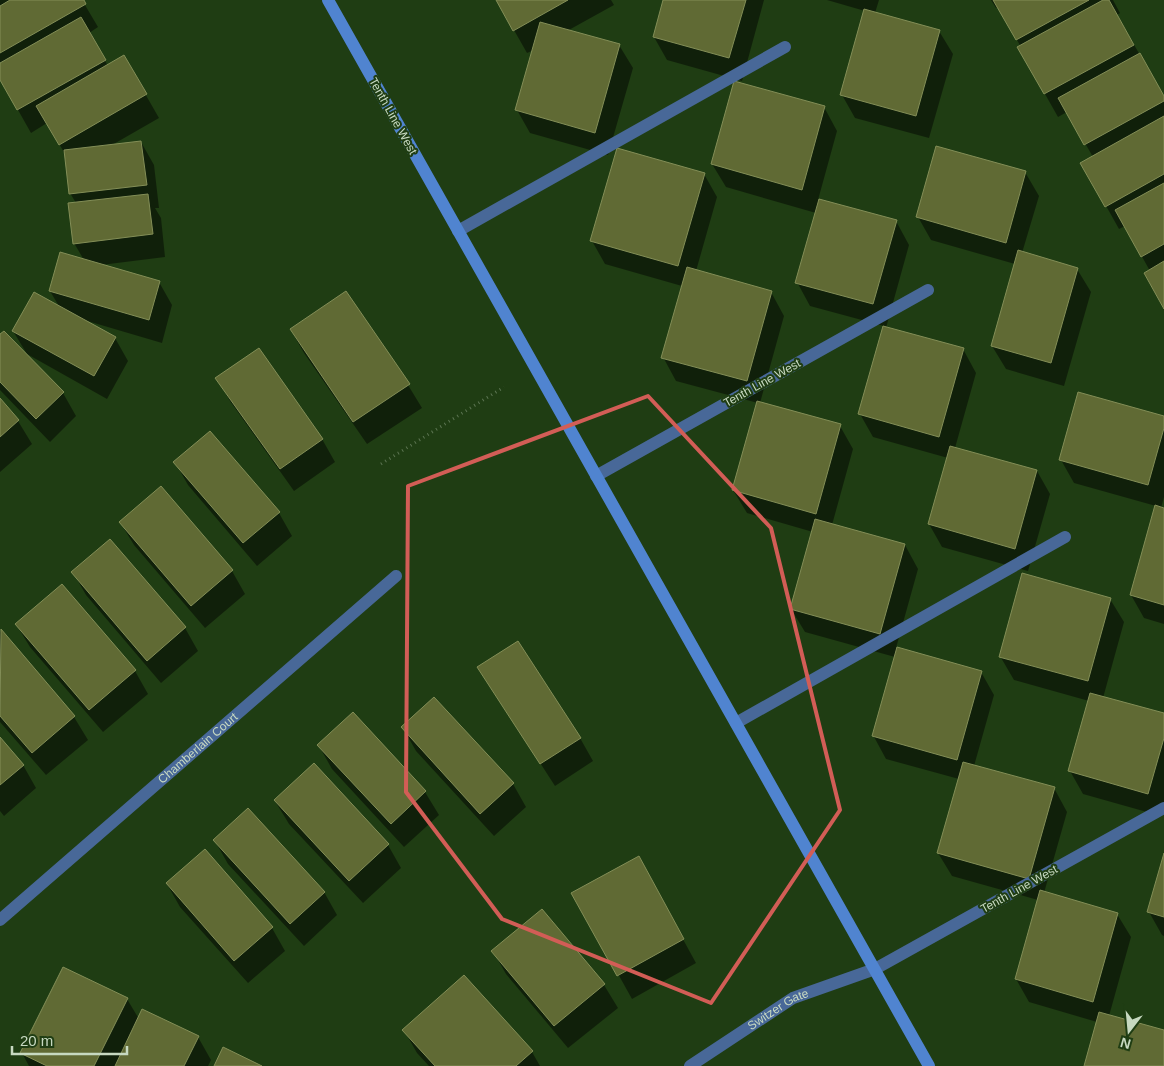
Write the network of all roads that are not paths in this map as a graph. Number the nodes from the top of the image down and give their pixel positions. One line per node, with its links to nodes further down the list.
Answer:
1 (328, 0): 3 (street, Tenth Line West)
2 (785, 47): 3 (street)
3 (458, 231): 5 (street, Tenth Line West)
4 (928, 290): 5 (street, Tenth Line West)
5 (596, 476): 8 (street, Tenth Line West)
6 (1065, 537): 8 (street)
7 (396, 576): 10 (street, Chamberlain Court)
8 (736, 723): 11 (street, Tenth Line West)
9 (1164, 808): 11 (street, Tenth Line West)
10 (0, 920)
11 (874, 968): 12 (street, Switzer Gate); 13 (street, Tenth Line West)
12 (690, 1066)
13 (929, 1066)

